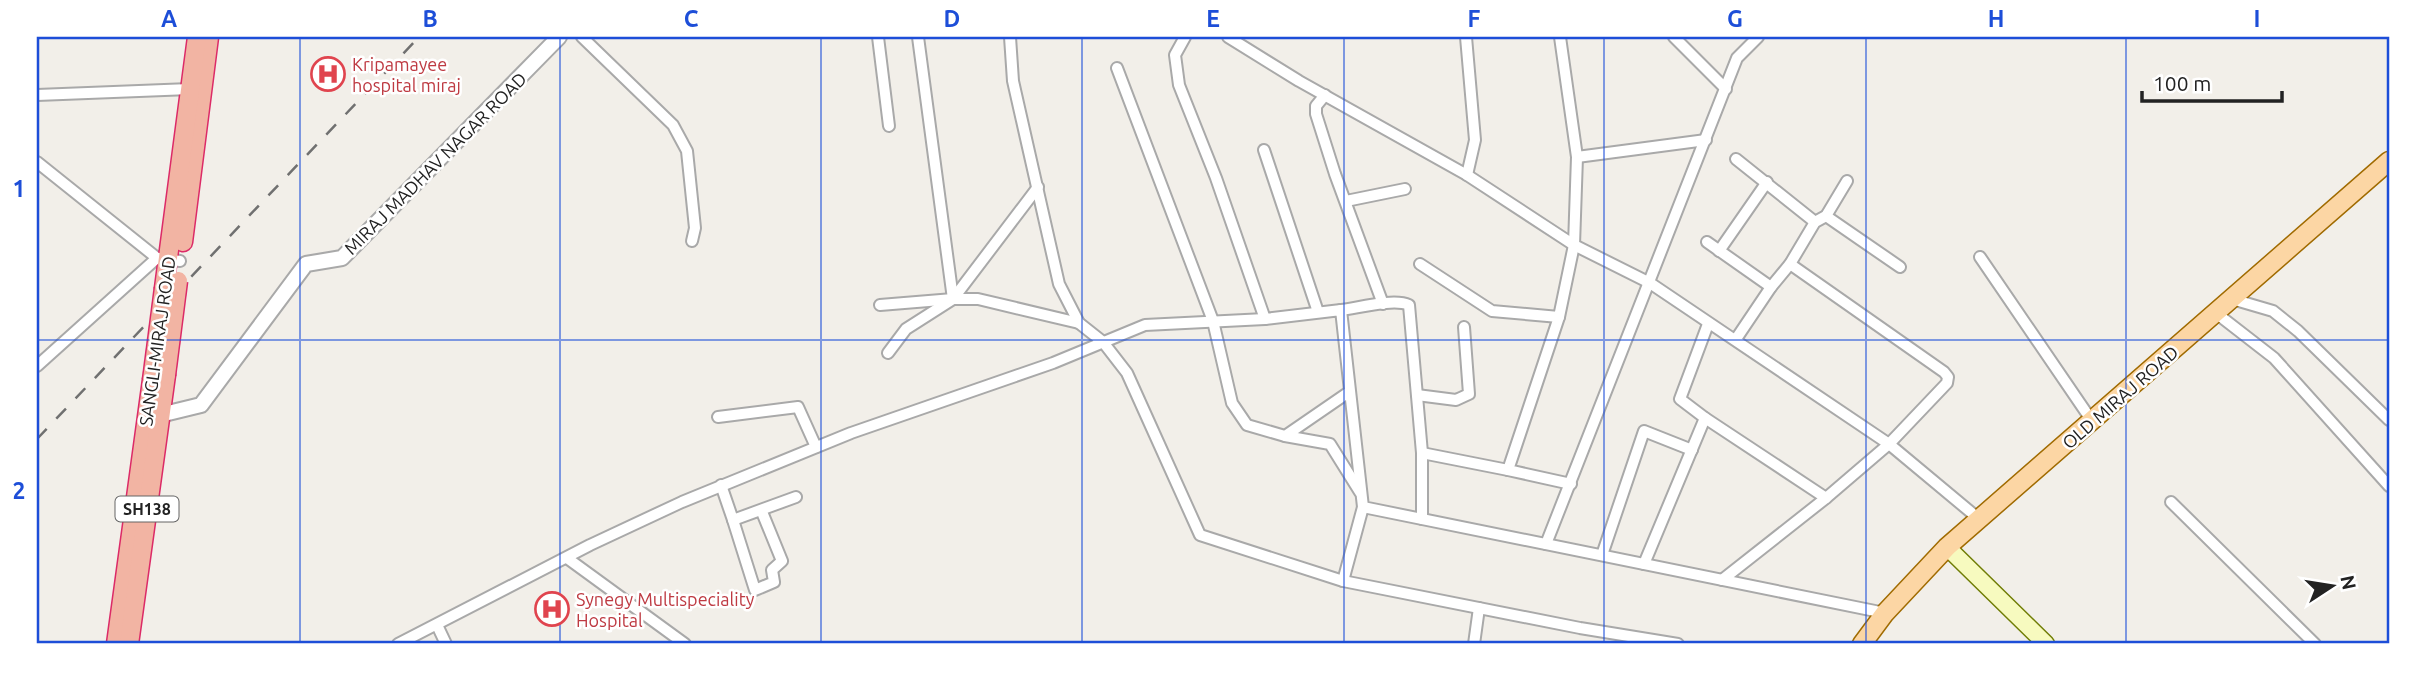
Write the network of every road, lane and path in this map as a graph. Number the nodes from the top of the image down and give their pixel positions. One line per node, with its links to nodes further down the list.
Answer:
1 (197, 37): 15 (highway, SANGLI-MIRAJ ROAD)
2 (209, 37): 39 (highway, SANGLI-MIRAJ ROAD / SH138)
3 (559, 37): 65 (street, MIRAJ MADHAV NAGAR ROAD)
4 (582, 37): 34 (street)
5 (878, 37): 19 (street)
6 (918, 37): 45 (street)
7 (1010, 37): 29 (street)
8 (1185, 37): 53 (street)
9 (1228, 37): 18 (street)
10 (1465, 37): 26 (street)
11 (1560, 37): 22 (street)
12 (1674, 37): 16 (street)
13 (1757, 37): 16 (street)
14 (1118, 68): 54 (street)
15 (190, 89): 17 (street); 39 (highway, SANGLI-MIRAJ ROAD)
16 (1726, 89): 20 (street)
17 (37, 95)
18 (1325, 95): 26 (street); 31 (street)
19 (889, 126)
20 (1706, 140): 22 (street); 43 (street)
21 (1264, 150): 50 (street)
22 (1577, 157): 36 (street)
23 (1736, 159): 28 (street)
24 (2389, 161): 46 (main road, OLD MIRAJ ROAD)
25 (37, 162): 39 (street)
26 (1467, 175): 36 (street)
27 (1847, 181): 32 (street)
28 (1767, 182): 33 (street); 37 (street)
29 (1038, 187): 45 (street); 55 (street)
30 (1405, 189): 31 (street)
31 (1346, 201): 47 (street)
32 (1826, 216): 33 (street); 42 (street)
33 (1815, 222): 41 (street)
34 (692, 241)
35 (1707, 242): 37 (street)
36 (1574, 245): 43 (street); 52 (street)
37 (1719, 251): 44 (street)
38 (1980, 257): 69 (street)
39 (169, 260): 61 (street); 62 (highway, SANGLI-MIRAJ ROAD / SH138, bridge)
40 (1420, 264): 52 (street)
41 (1790, 264): 44 (street); 71 (street)
42 (1900, 267)
43 (1650, 284): 56 (street); 76 (street)
44 (1772, 287): 58 (street)
45 (953, 299): 48 (street); 55 (street); 60 (street)
46 (2232, 299): 51 (main road, OLD MIRAJ ROAD); 68 (street)
47 (1383, 304): 49 (street); 64 (street)
48 (880, 305)
49 (1341, 310): 50 (street); 63 (street)
50 (1318, 312): 53 (street)
51 (2216, 313): 69 (main road, OLD MIRAJ ROAD); 78 (street)
52 (1559, 317): 75 (street)
53 (1265, 318): 54 (street)
54 (1213, 321): 59 (street); 70 (street)
55 (1079, 323): 59 (street)
56 (1708, 324): 58 (street); 67 (street)
57 (1464, 327): 64 (street)
58 (1736, 339): 71 (street)
59 (1103, 342): 72 (street); 93 (street)
60 (888, 353)
61 (37, 366)
62 (157, 381): 65 (highway, SANGLI-MIRAJ ROAD / SH138); 97 (highway, SANGLI-MIRAJ ROAD)
63 (1349, 392): 70 (street); 81 (street)
64 (1418, 395): 74 (street)
65 (160, 415): 98 (highway, SANGLI-MIRAJ ROAD / SH138)
66 (718, 417): 72 (street)
67 (1705, 418): 73 (street); 80 (street)
68 (2389, 420)
69 (2092, 421): 85 (main road, OLD MIRAJ ROAD)
70 (1285, 436): 81 (street)
71 (1889, 444): 80 (street); 85 (street)
72 (816, 447): 77 (street)
73 (1692, 450): 89 (street); 91 (street)
74 (1422, 453): 75 (street); 84 (street)
75 (1508, 470): 76 (street)
76 (1571, 484): 87 (street)
77 (721, 485): 86 (street); 90 (street)
78 (2389, 486)
79 (796, 497): 86 (street)
80 (1826, 498): 92 (street)
81 (1363, 502): 84 (street); 93 (street)
82 (2171, 502): 106 (street)
83 (762, 512): 86 (street)
84 (1422, 519): 87 (street)
85 (1979, 519): 88 (main road, OLD MIRAJ ROAD)
86 (733, 520)
87 (1546, 544): 89 (street)
88 (1947, 547): 95 (main road, OLD MIRAJ ROAD); 105 (main road)
89 (1602, 555): 91 (street)
90 (567, 558): 96 (street); 101 (street)
91 (1644, 564): 92 (street)
92 (1722, 580): 95 (street)
93 (1343, 581): 94 (street)
94 (1479, 608): 102 (street); 103 (street)
95 (1885, 613): 104 (main road, OLD MIRAJ ROAD)
96 (437, 625): 99 (street); 100 (street)
97 (116, 644)
98 (129, 644)
99 (398, 644)
100 (446, 644)
101 (685, 644)
102 (1474, 644)
103 (1678, 644)
104 (1862, 644)
105 (2046, 644)
106 (2315, 644)

